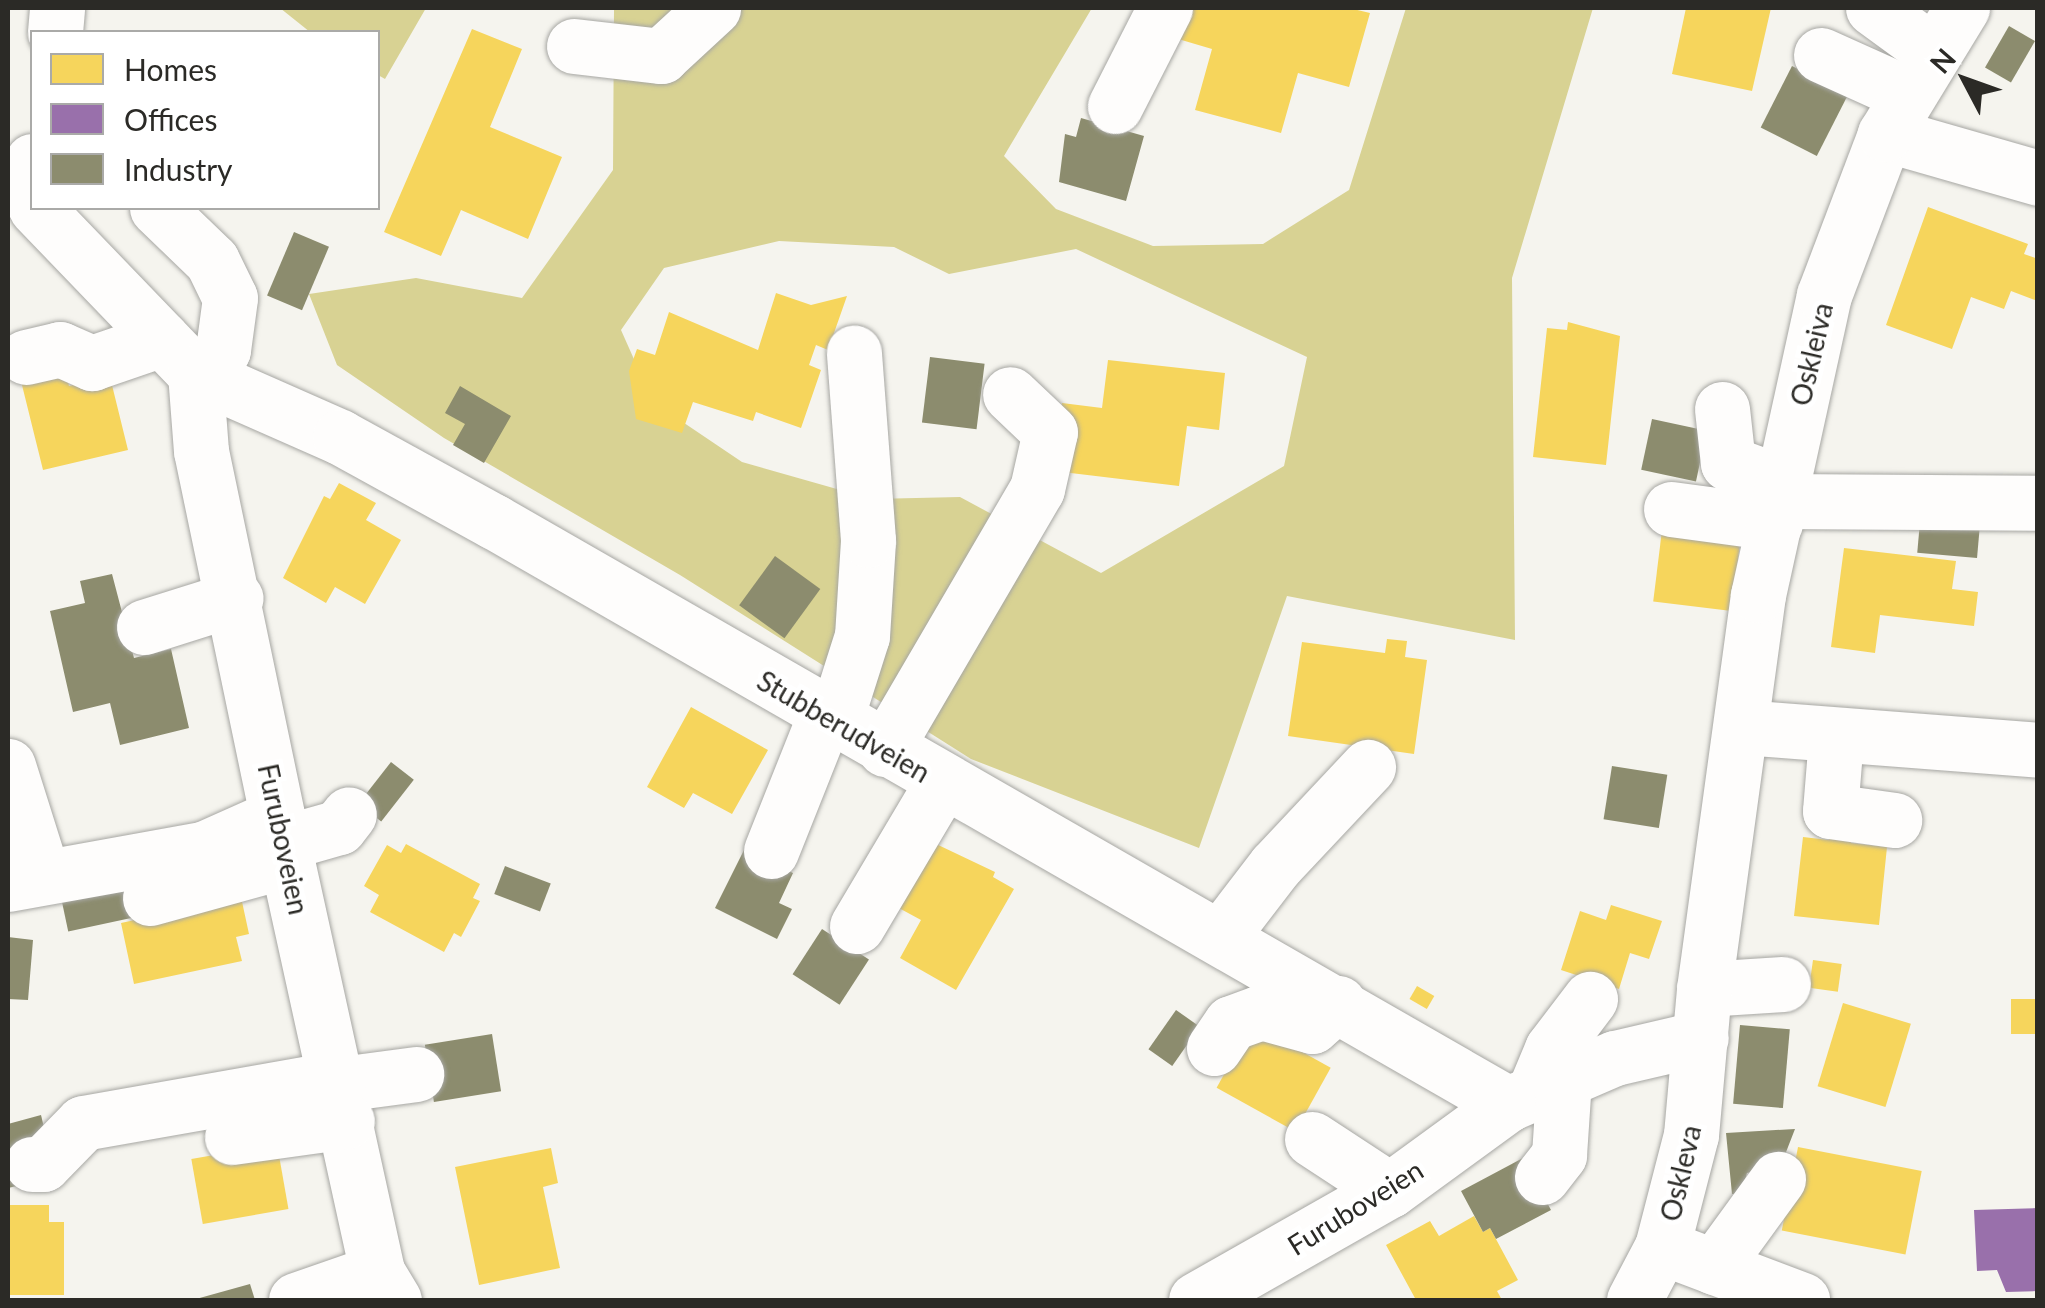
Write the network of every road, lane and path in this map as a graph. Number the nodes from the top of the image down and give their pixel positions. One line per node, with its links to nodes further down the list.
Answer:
1 (713, 8): 4 (street)
2 (1166, 8): 7 (street)
3 (1874, 8): 6 (street)
4 (574, 46)
5 (1821, 55): 6 (street)
6 (1921, 71): 8 (street); 16 (street, Oskleiva)
7 (1115, 106)
8 (2038, 178)
9 (40, 210): 13 (street, Stubberudveien)
10 (159, 210): 13 (street)
11 (854, 354): 21 (street)
12 (26, 358): 13 (street)
13 (188, 364): 19 (street, Furuboveien); 21 (street, Stubberudveien)
14 (1010, 394): 24 (street)
15 (1722, 409): 16 (street)
16 (1779, 502): 17 (street); 18 (street); 22 (street, Oskleiva)
17 (2038, 503)
18 (1672, 509)
19 (236, 598): 20 (street); 31 (street, Furuboveien)
20 (144, 627)
21 (830, 718): 24 (street, Stubberudveien); 32 (street)
22 (1742, 727): 23 (street); 40 (street, Oskleiva)
23 (1836, 738): 25 (street); 30 (street)
24 (884, 749): 28 (street, Stubberudveien)
25 (2038, 750)
26 (8, 766): 33 (street)
27 (1368, 767): 36 (street)
28 (942, 782): 35 (street); 36 (street, Stubberudveien)
29 (349, 814): 31 (street)
30 (1894, 820)
31 (283, 840): 33 (street); 34 (street); 44 (street, Furuboveien)
32 (771, 851)
33 (25, 879)
34 (150, 898)
35 (856, 926)
36 (1222, 935): 39 (street, Stubberudveien)
37 (1783, 984): 40 (street)
38 (1590, 1000): 43 (street)
39 (1338, 1003): 41 (street); 43 (street, Stubberudveien)
40 (1703, 1013): 43 (street); 53 (street, Oskleva)
41 (1214, 1048)
42 (416, 1074): 44 (street)
43 (1535, 1092): 48 (street); 50 (street, Furuboveien)
44 (342, 1094): 45 (street); 47 (street); 52 (street, Furuboveien)
45 (232, 1136)
46 (1312, 1139): 50 (street)
47 (32, 1164)
48 (1542, 1177)
49 (1778, 1178): 51 (street)
50 (1390, 1190): 55 (street, Furuboveien)
51 (1714, 1267): 53 (street); 56 (street)
52 (386, 1286): 54 (street)
53 (1647, 1286)
54 (296, 1300)
55 (1197, 1300)
56 (1802, 1300)

